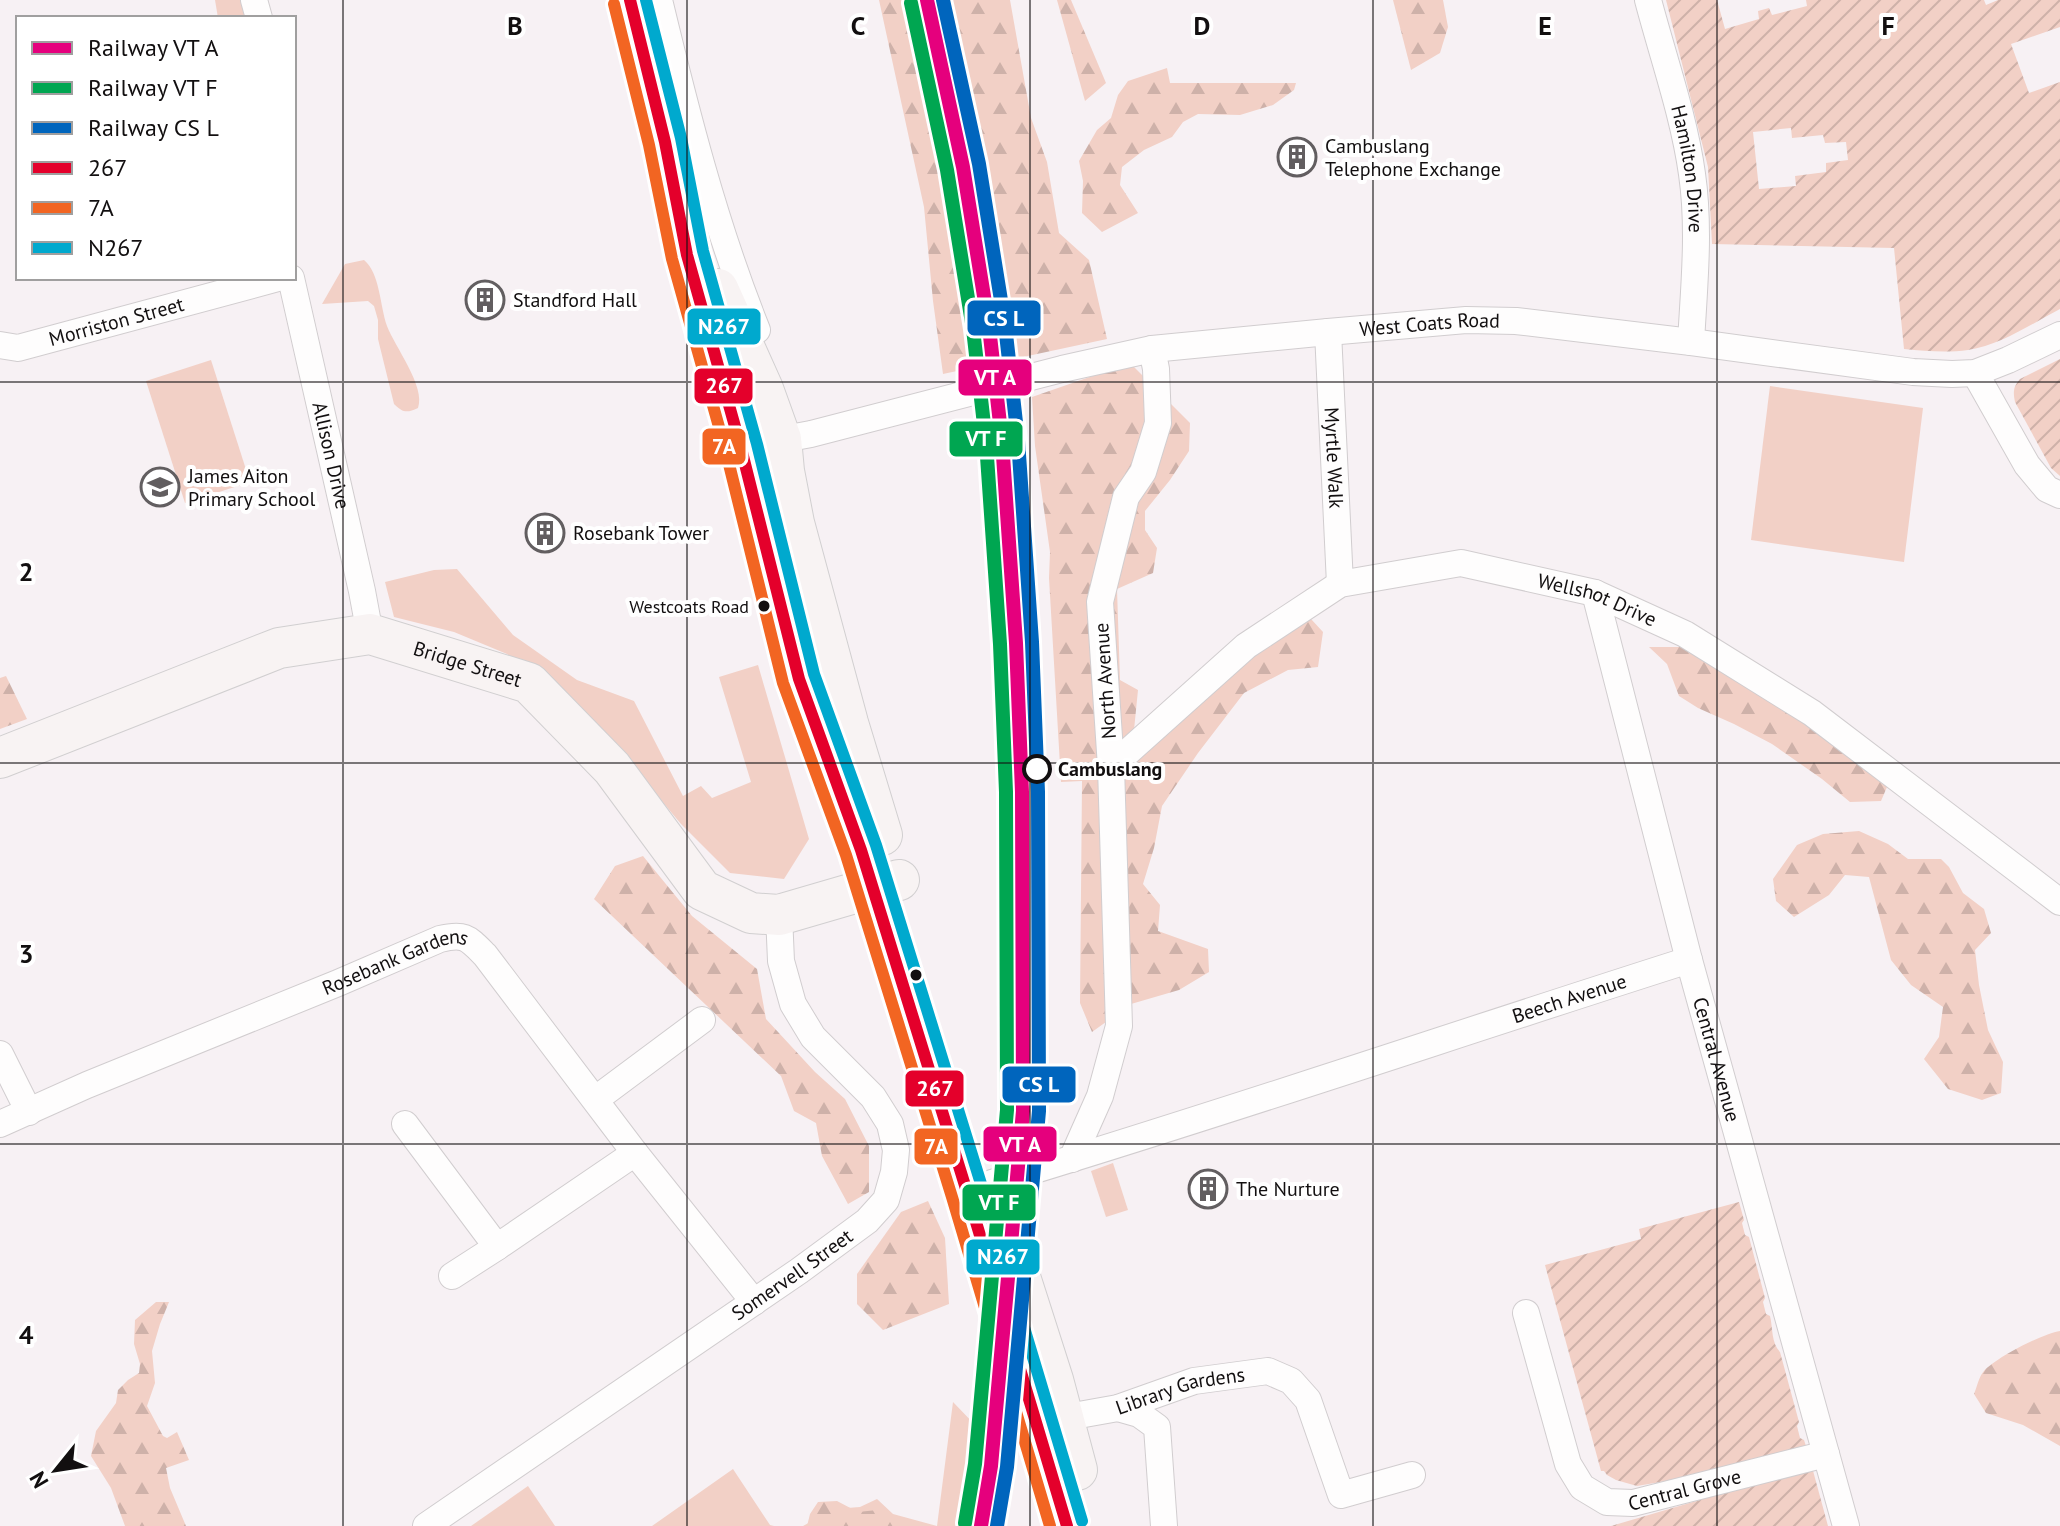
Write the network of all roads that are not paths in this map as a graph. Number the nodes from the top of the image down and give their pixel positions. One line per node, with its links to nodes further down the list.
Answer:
1 (630, 0): 4 (main road)
2 (659, 0): 13 (street)
3 (1648, 0): 9 (street, Hamilton Drive)
4 (665, 142): 13 (main road); 15 (main road)
5 (271, 280): 10 (street, Morriston Street)
6 (291, 280): 19 (street, Allison Drive)
7 (1328, 332): 9 (street, West Coats Road); 11 (street, West Coats Road); 17 (street, Myrtle Walk)
8 (2060, 335): 12 (street)
9 (1691, 342): 12 (street, West Coats Road)
10 (0, 345)
11 (1152, 349): 14 (street, West Coats Road); 21 (street, North Avenue)
12 (1975, 373): 16 (street)
13 (763, 389): 14 (main road)
14 (781, 439): 15 (street, West Coats Road); 22 (main road)
15 (741, 448): 22 (main road)
16 (2060, 495)
17 (1340, 584): 18 (street, Wellshot Drive); 21 (street, Wellshot Drive)
18 (1595, 593): 23 (street, Wellshot Drive); 25 (street, Central Avenue)
19 (370, 634): 20 (main road, Bridge Street); 24 (main road, Bridge Street)
20 (0, 758)
21 (1111, 767): 33 (street, North Avenue)
22 (886, 885): 24 (main road, Bridge Street); 34 (main road)
23 (2060, 902)
24 (779, 915): 37 (street, Somervell Street)
25 (1689, 960): 33 (street, Beech Avenue); 41 (street, Central Avenue)
26 (702, 1020): 28 (street)
27 (0, 1054): 29 (street)
28 (596, 1099): 29 (street, Rosebank Gardens); 32 (street, Rosebank Gardens)
29 (29, 1112): 30 (street, Rosebank Gardens)
30 (0, 1124)
31 (405, 1124): 35 (street)
32 (635, 1153): 35 (street); 37 (street, Rosebank Gardens)
33 (1072, 1159): 34 (street, Beech Avenue)
34 (980, 1187): 40 (main road)
35 (497, 1247): 36 (street)
36 (452, 1276)
37 (754, 1302): 43 (street, Somervell Street)
38 (1526, 1313): 41 (street, Central Grove)
39 (1118, 1408): 40 (street, Library Gardens); 42 (street, Library Gardens); 46 (street)
40 (1049, 1422): 44 (main road); 45 (main road)
41 (1826, 1454): 47 (street, Central Avenue)
42 (1412, 1475)
43 (426, 1526)
44 (1067, 1526)
45 (1093, 1526)
46 (1164, 1526)
47 (1846, 1526)

